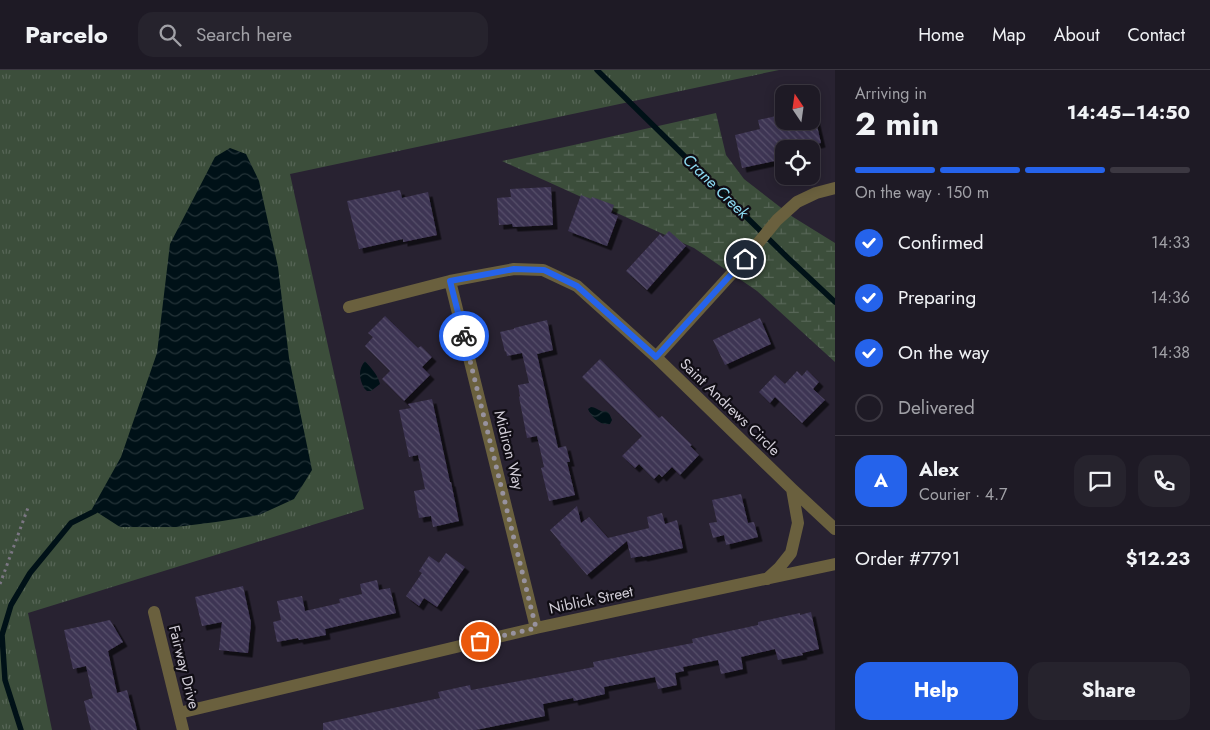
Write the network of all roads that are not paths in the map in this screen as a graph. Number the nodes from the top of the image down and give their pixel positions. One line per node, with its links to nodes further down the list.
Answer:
1 (835, 188): 4 (street)
2 (450, 281): 3 (street, Saint Andrews Circle); 4 (street, Saint Andrews Circle); 10 (street, Midiron Way)
3 (349, 307)
4 (656, 357): 5 (street, Saint Andrews Circle)
5 (792, 489): 6 (street, Saint Andrews Circle); 8 (street)
6 (835, 529)
7 (835, 564): 8 (street, Niblick Street)
8 (767, 579): 10 (street, Niblick Street)
9 (154, 612): 11 (street, Fairway Drive)
10 (536, 628): 11 (street, Niblick Street)
11 (179, 713): 12 (street, Fairway Drive)
12 (183, 730)

